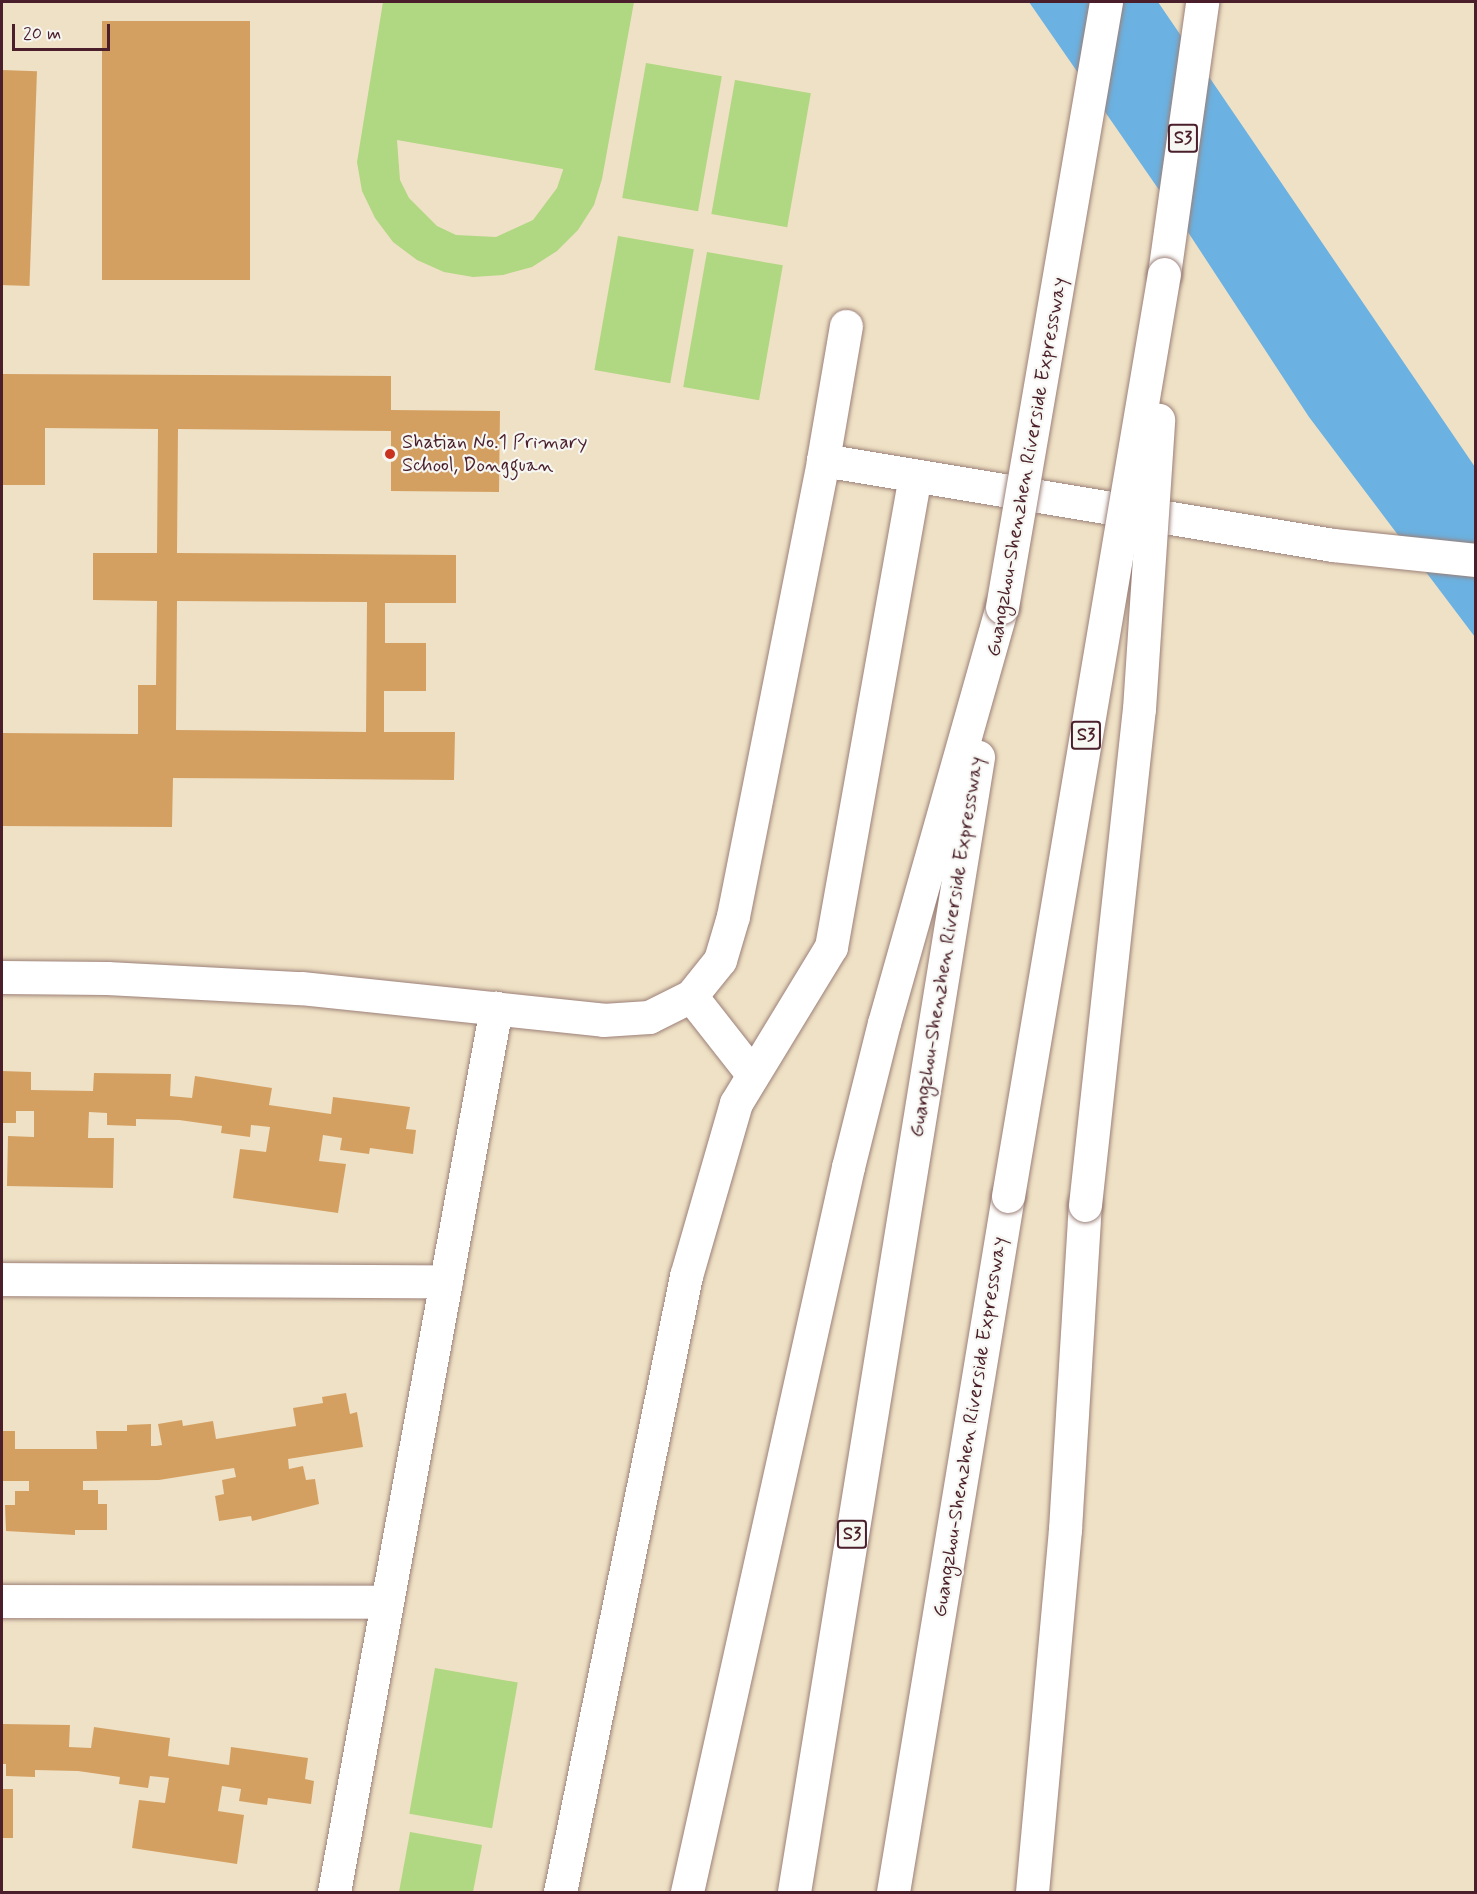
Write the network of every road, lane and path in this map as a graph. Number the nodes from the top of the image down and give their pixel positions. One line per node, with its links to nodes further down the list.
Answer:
1 (1106, 2): 8 (main road, Guangzhou-Shenzhen Riverside Expressway / S3, bridge)
2 (1202, 2): 3 (main road, Guangzhou-Shenzhen Riverside Expressway / S3)
3 (1164, 274): 21 (main road, Guangzhou-Shenzhen Riverside Expressway / S3, bridge); 22 (main road, bridge)
4 (846, 326): 5 (main road)
5 (824, 460): 6 (main road); 10 (main road)
6 (915, 476): 7 (main road); 12 (main road)
7 (1476, 561)
8 (1002, 607): 19 (main road); 20 (main road, Guangzhou-Shenzhen Riverside Expressway / S3)
9 (2, 977): 11 (main road)
10 (691, 996): 11 (main road); 12 (main road)
11 (495, 1008): 14 (main road)
12 (753, 1075): 18 (main road)
13 (2, 1279): 14 (main road)
14 (446, 1281): 16 (main road)
15 (2, 1600): 16 (main road)
16 (387, 1602): 17 (main road)
17 (334, 1893)
18 (560, 1893)
19 (687, 1893)
20 (794, 1893)
21 (893, 1893)
22 (1032, 1893)

